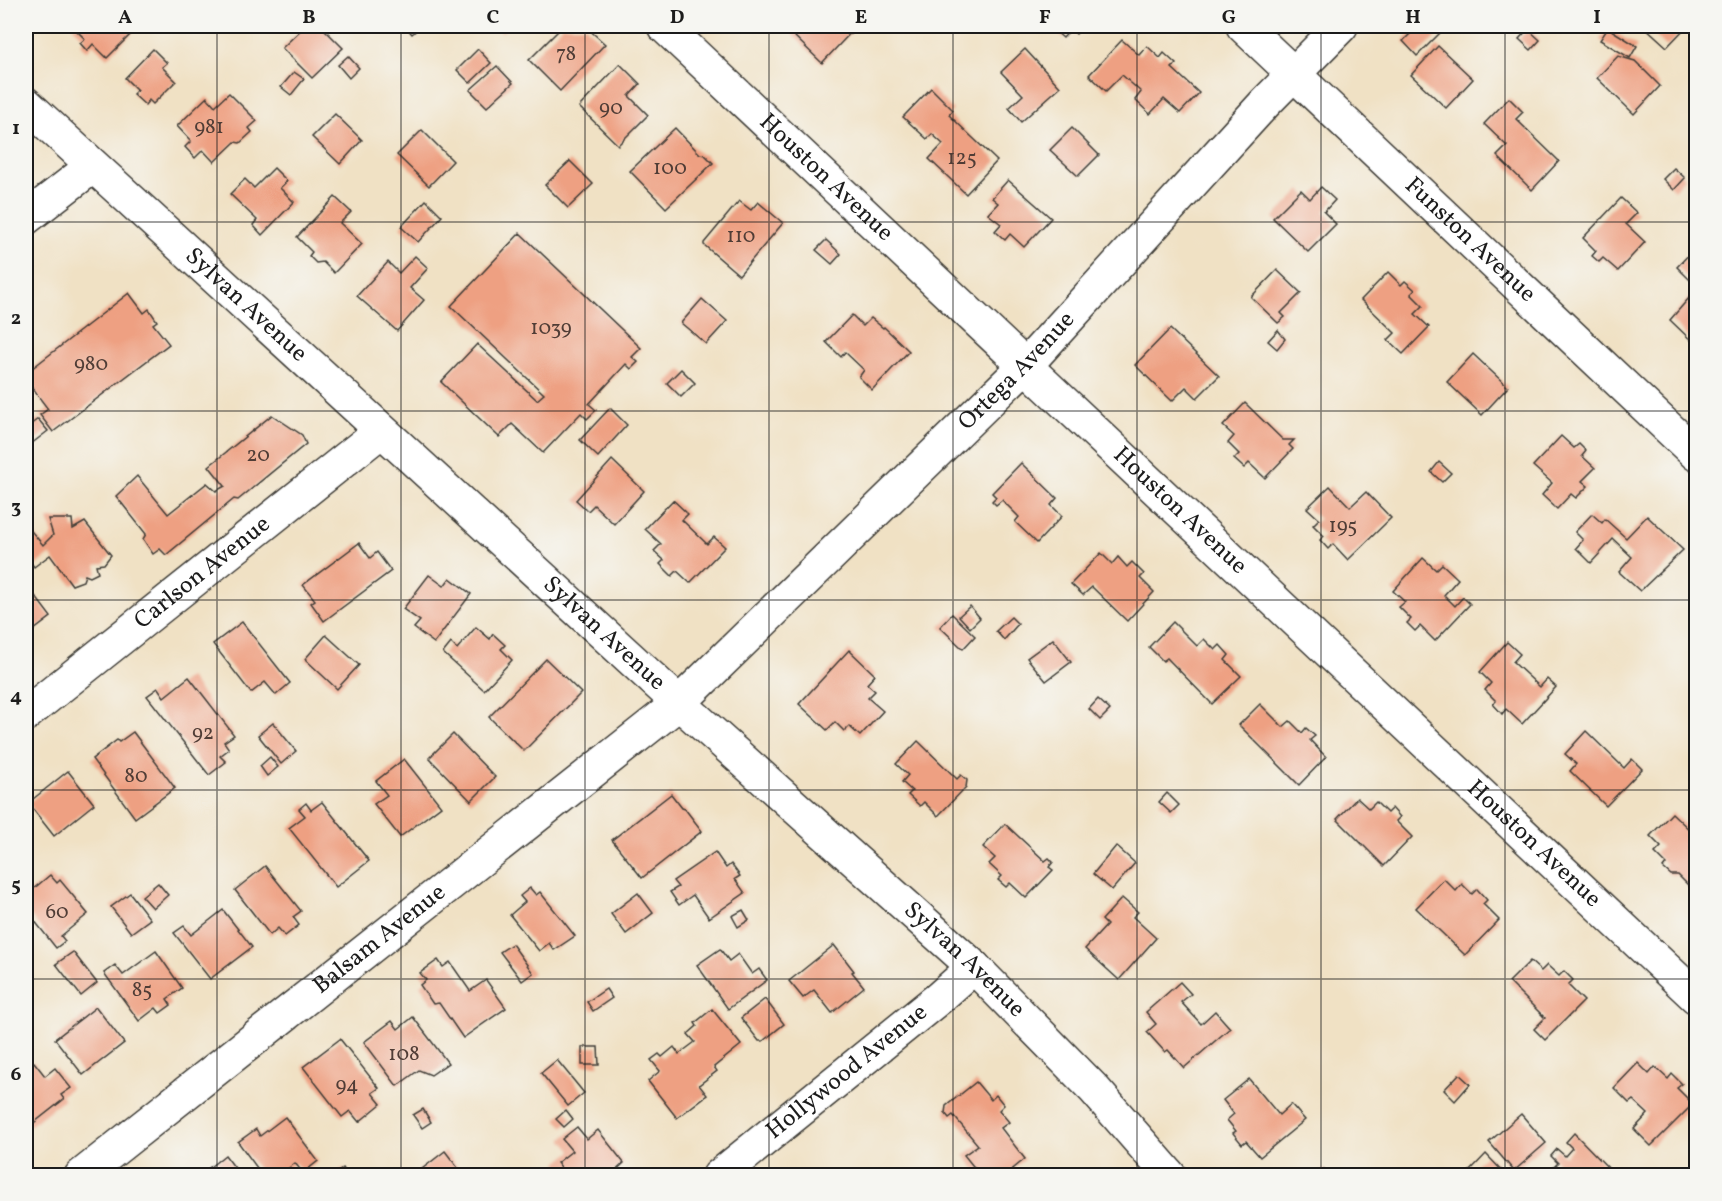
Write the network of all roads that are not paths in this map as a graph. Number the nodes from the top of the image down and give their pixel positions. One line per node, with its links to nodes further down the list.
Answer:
1 (664, 26): 8 (street, Houston Avenue)
2 (1243, 26): 4 (street, Funston Avenue)
3 (1341, 26): 4 (street, Ortega Avenue)
4 (1295, 74): 8 (street, Ortega Avenue); 10 (street, Funston Avenue)
5 (26, 104): 6 (street, Sylvan Avenue)
6 (93, 166): 7 (street); 9 (street, Sylvan Avenue)
7 (26, 218)
8 (1026, 365): 11 (street, Ortega Avenue); 14 (street, Houston Avenue)
9 (381, 431): 11 (street, Sylvan Avenue); 12 (street, Carlson Avenue)
10 (1696, 454)
11 (679, 703): 13 (street, Sylvan Avenue); 15 (street, Balsam Avenue)
12 (26, 714)
13 (974, 967): 16 (street, Hollywood Avenue); 17 (street, Sylvan Avenue)
14 (1696, 997)
15 (81, 1176)
16 (719, 1176)
17 (1170, 1176)

